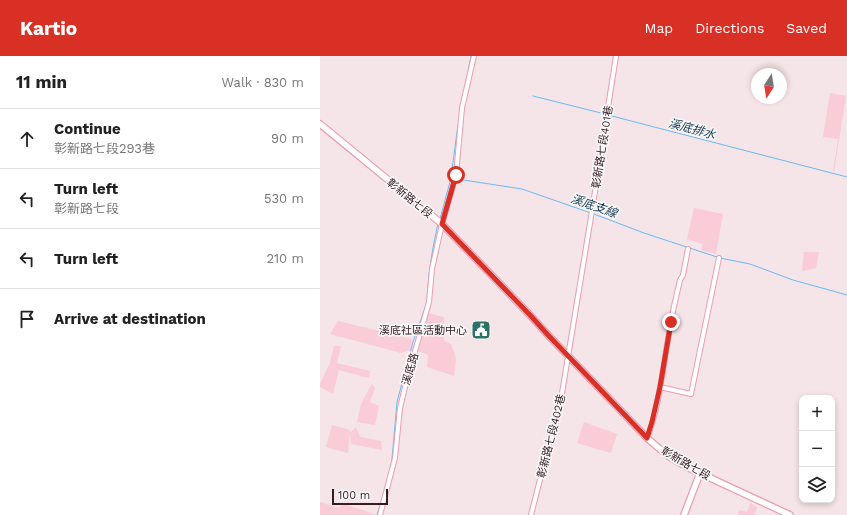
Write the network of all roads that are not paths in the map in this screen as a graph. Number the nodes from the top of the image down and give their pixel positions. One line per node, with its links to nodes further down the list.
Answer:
1 (474, 56): 4 (street, 溪底路)
2 (616, 56): 7 (street, 彰新路七段401巷)
3 (320, 124): 4 (street, 彰新路七段)
4 (442, 224): 7 (street, 彰新路七段); 11 (street, 溪底路)
5 (688, 249): 8 (street)
6 (719, 258): 8 (street)
7 (568, 357): 9 (street, 彰新路七段); 12 (street, 彰新路七段402巷)
8 (660, 387): 9 (street)
9 (647, 438): 10 (street, 彰新路七段)
10 (700, 473): 13 (street); 14 (street, 彰新路七段)
11 (380, 515)
12 (531, 515)
13 (684, 515)
14 (790, 515)

